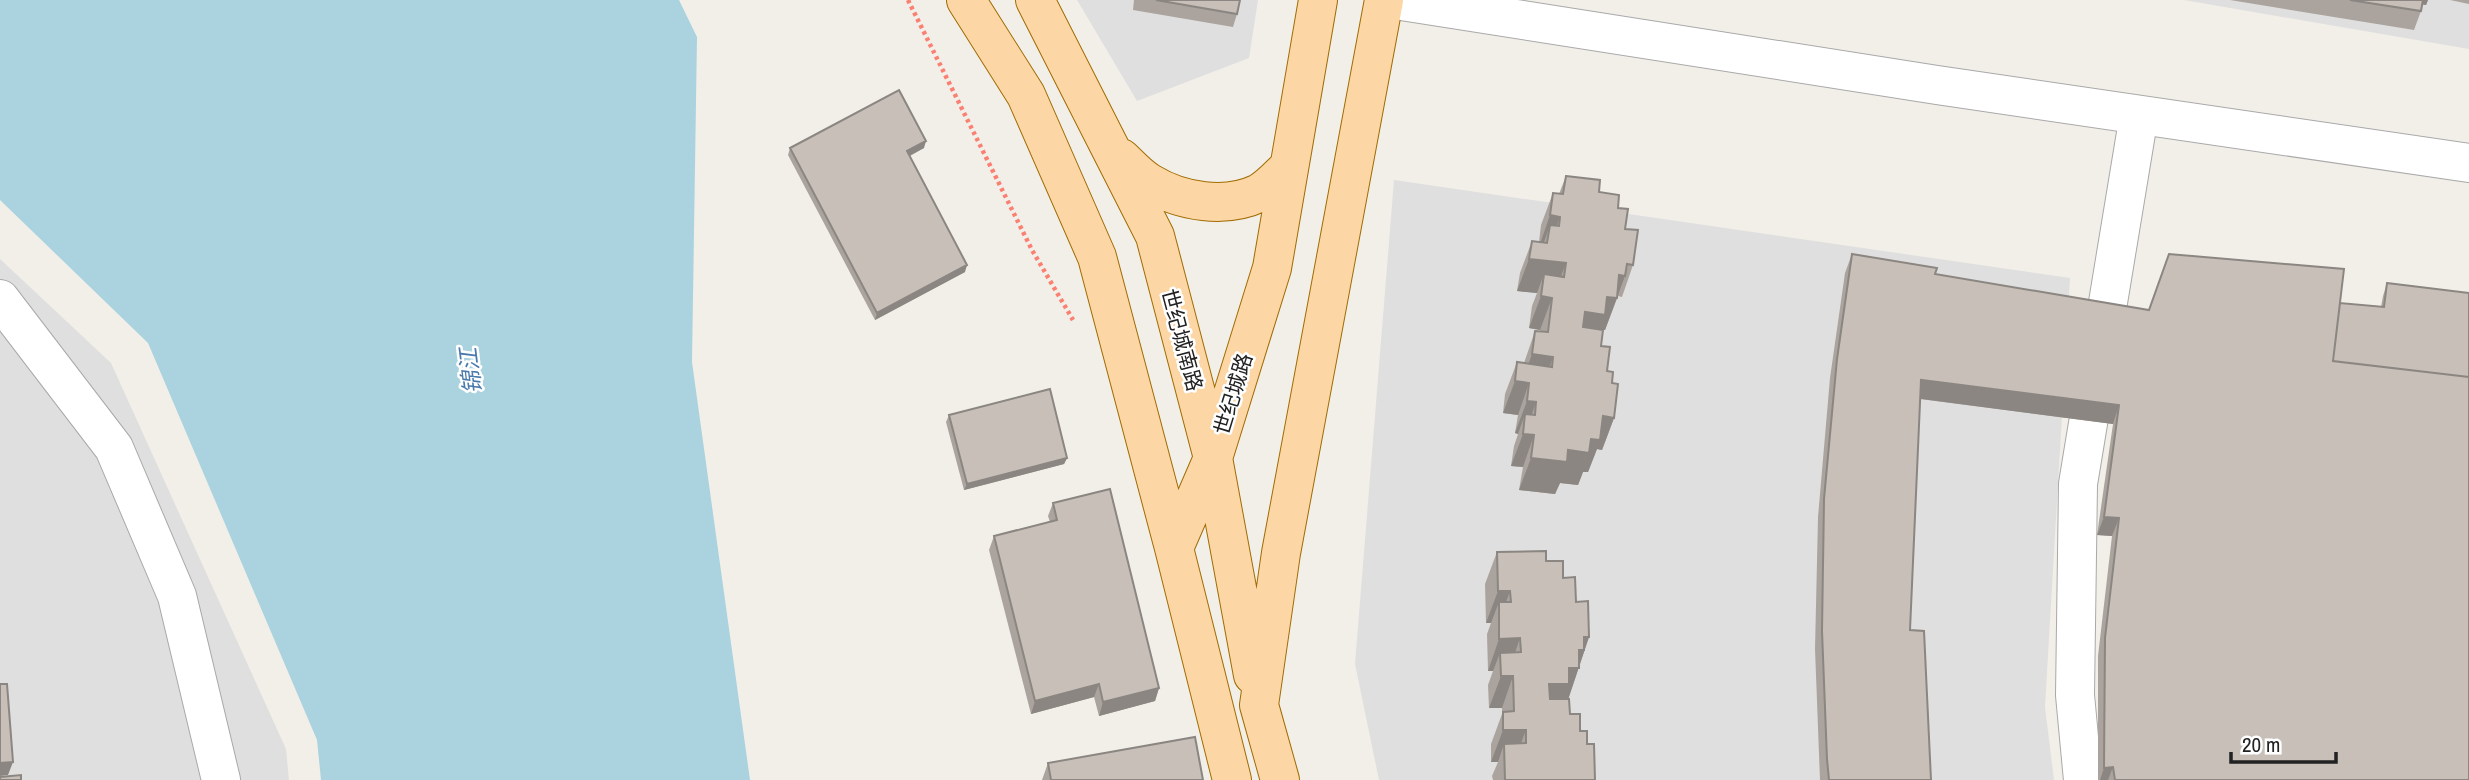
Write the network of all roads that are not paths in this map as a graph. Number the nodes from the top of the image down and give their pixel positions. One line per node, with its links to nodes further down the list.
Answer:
1 (966, 0): 12 (main road)
2 (1035, 0): 7 (main road, 世纪城南路)
3 (1318, 0): 9 (main road, 世纪城路)
4 (1384, 0): 13 (main road)
5 (1395, 0): 6 (street)
6 (2139, 115): 8 (street); 17 (street)
7 (1111, 149): 9 (main road); 11 (main road, 世纪城南路)
8 (2469, 163)
9 (1288, 168): 11 (main road, 世纪城路)
10 (0, 299): 14 (street)
11 (1213, 458): 12 (main road, 世纪城路); 13 (main road, 世纪城南路)
12 (1174, 548): 15 (main road)
13 (1259, 705): 16 (main road)
14 (221, 780)
15 (1232, 780)
16 (1280, 780)
17 (2083, 780)

